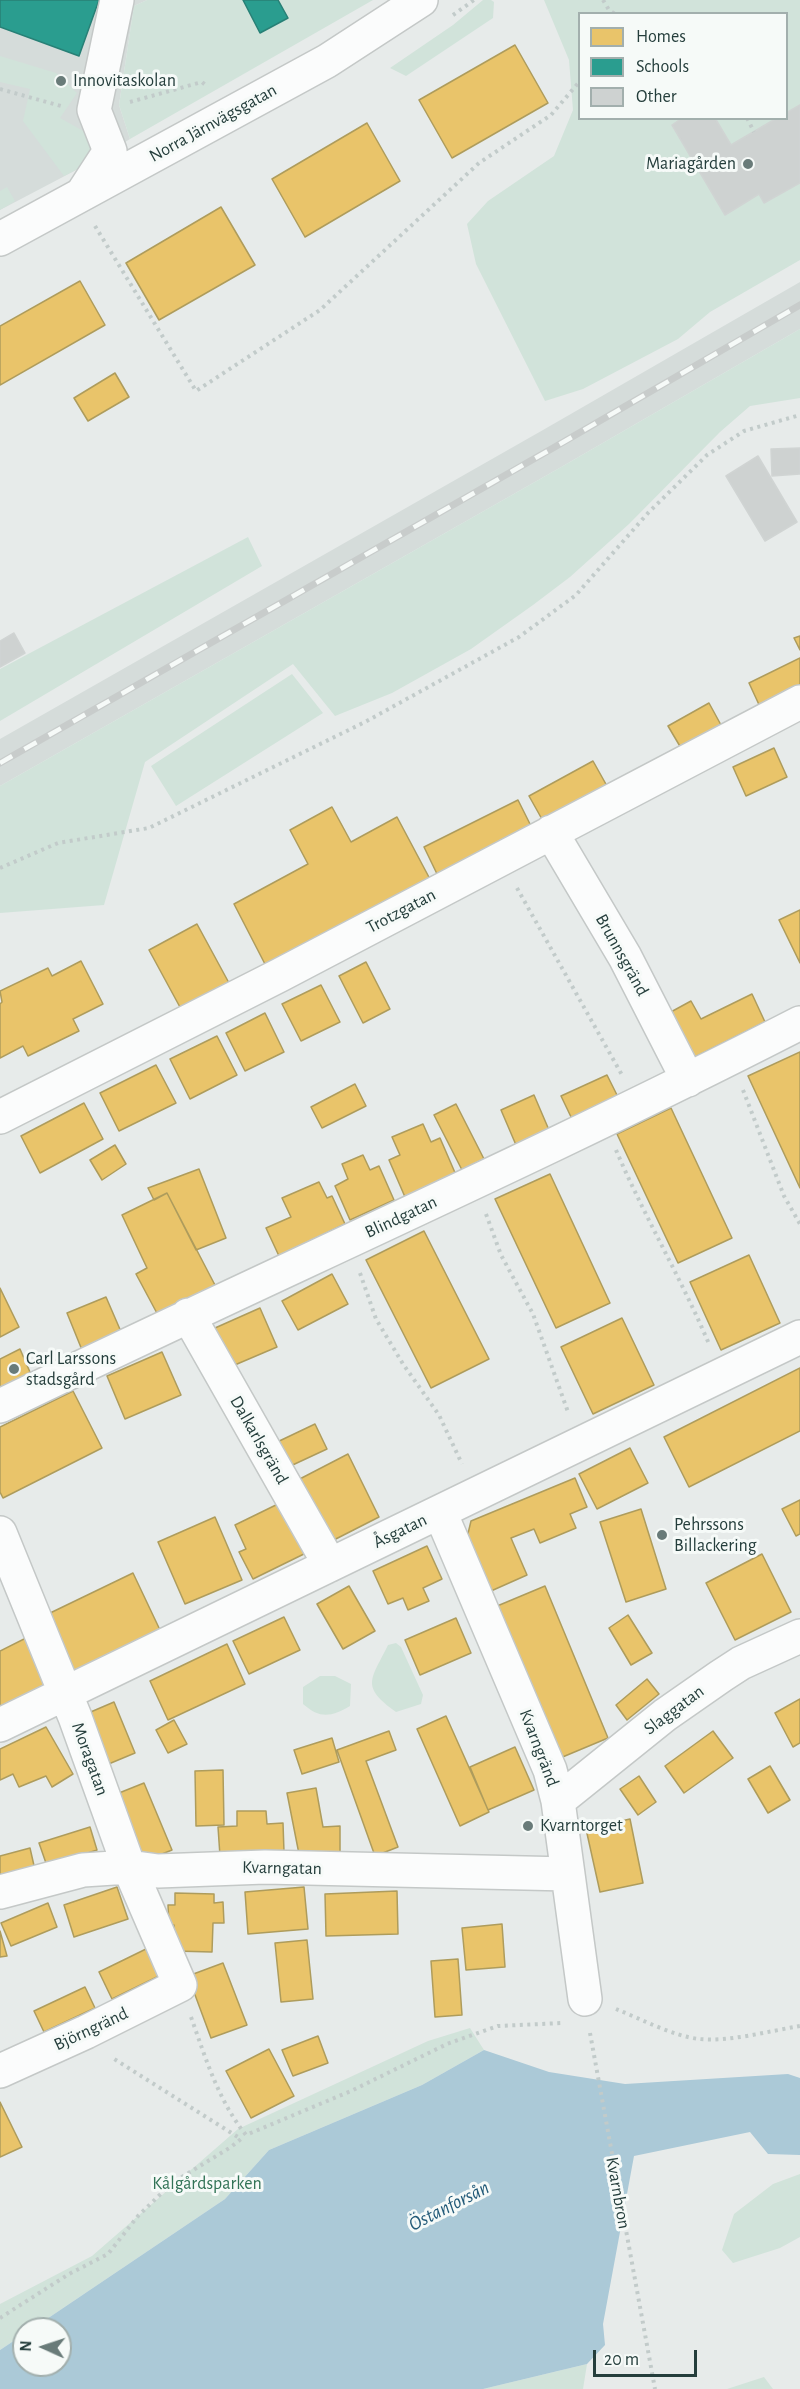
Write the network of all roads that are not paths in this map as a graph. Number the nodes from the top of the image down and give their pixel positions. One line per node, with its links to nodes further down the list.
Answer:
1 (117, 0): 3 (street)
2 (421, 0): 3 (street, Norra Järnvägsgatan)
3 (86, 208): 4 (street, Norra Järnvägsgatan)
4 (0, 239)
5 (800, 702): 6 (street, Trotzgatan)
6 (551, 832): 8 (street, Brunnsgränd); 9 (street, Trotzgatan)
7 (800, 1023): 8 (street, Blindgatan)
8 (688, 1080): 10 (street, Blindgatan)
9 (0, 1117)
10 (188, 1315): 12 (street, Blindgatan); 15 (street, Dalkarlsgränd)
11 (800, 1337): 13 (street, Åsgatan)
12 (0, 1406)
13 (440, 1512): 15 (street, Åsgatan); 19 (street, Kvarngränd)
14 (0, 1533): 17 (street, Moragatan)
15 (330, 1565): 17 (street, Åsgatan)
16 (800, 1636): 19 (street, Slaggatan)
17 (65, 1692): 18 (street, Åsgatan); 20 (street, Moragatan)
18 (0, 1725)
19 (558, 1802): 21 (street, Kvarngränd)
20 (129, 1867): 21 (street, Kvarngatan); 22 (street, Kvarngatan); 23 (street, Moragatan)
21 (568, 1874): 24 (street, Kvarngränd)
22 (0, 1892)
23 (180, 1985): 25 (street, Björngränd)
24 (588, 2010)
25 (0, 2071)

